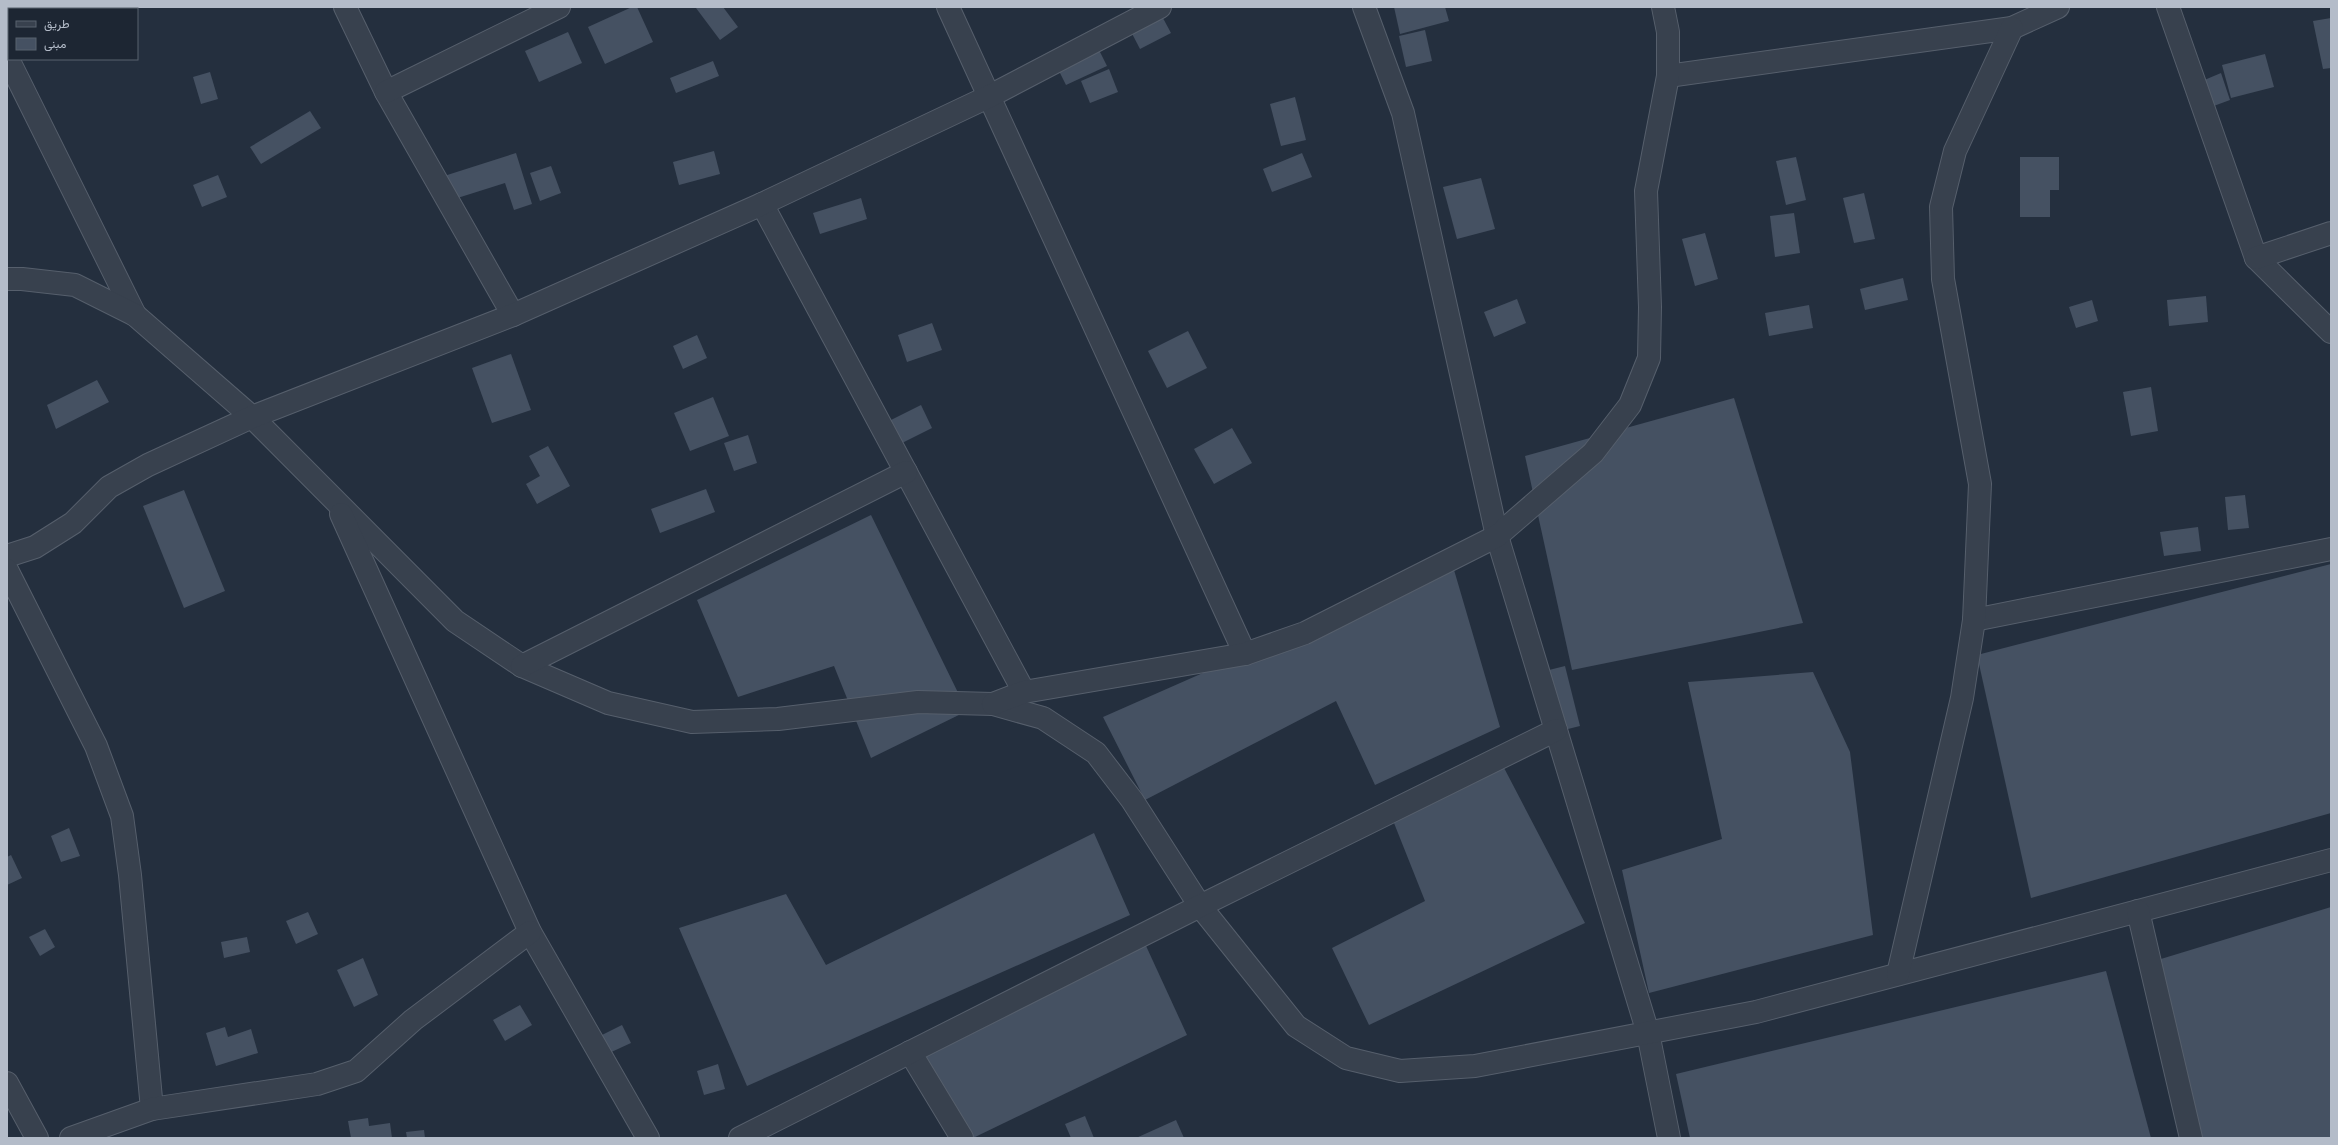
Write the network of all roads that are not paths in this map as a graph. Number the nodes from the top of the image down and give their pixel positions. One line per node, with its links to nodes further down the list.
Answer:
1 (345, 7): 12 (street)
2 (559, 7): 12 (street)
3 (948, 7): 13 (street)
4 (1160, 7): 13 (street)
5 (1364, 7): 24 (street)
6 (1663, 7): 11 (street)
7 (2058, 7): 9 (street)
8 (2168, 7): 16 (street)
9 (2012, 28): 11 (street); 28 (street)
10 (8, 60): 18 (street)
11 (1668, 76): 24 (street)
12 (386, 92): 19 (street)
13 (990, 96): 14 (street); 29 (street)
14 (762, 204): 19 (street); 22 (street)
15 (2331, 233): 16 (street)
16 (2256, 258): 20 (street)
17 (7, 279): 18 (street)
18 (135, 314): 21 (street)
19 (513, 314): 21 (street)
20 (2331, 332)
21 (252, 417): 23 (street); 26 (street)
22 (906, 472): 30 (street); 31 (street)
23 (335, 501): 30 (street); 37 (street)
24 (1497, 536): 29 (street); 33 (street)
25 (2331, 549): 28 (street)
26 (7, 556)
27 (7, 570): 42 (street)
28 (1974, 620): 38 (street)
29 (1245, 654): 31 (street)
30 (522, 666): 32 (street)
31 (1024, 692): 32 (street)
32 (993, 704): 35 (street)
33 (1556, 730): 35 (street); 39 (street)
34 (2331, 860): 36 (street)
35 (1200, 906): 39 (street); 40 (street)
36 (2138, 911): 38 (street); 49 (street)
37 (530, 932): 42 (street); 45 (street)
38 (1898, 974): 39 (street)
39 (1648, 1033): 48 (street)
40 (910, 1052): 46 (street); 47 (street)
41 (7, 1083): 43 (street)
42 (152, 1109): 44 (street)
43 (36, 1138)
44 (71, 1138)
45 (648, 1138)
46 (740, 1138)
47 (962, 1138)
48 (1669, 1138)
49 (2191, 1138)

